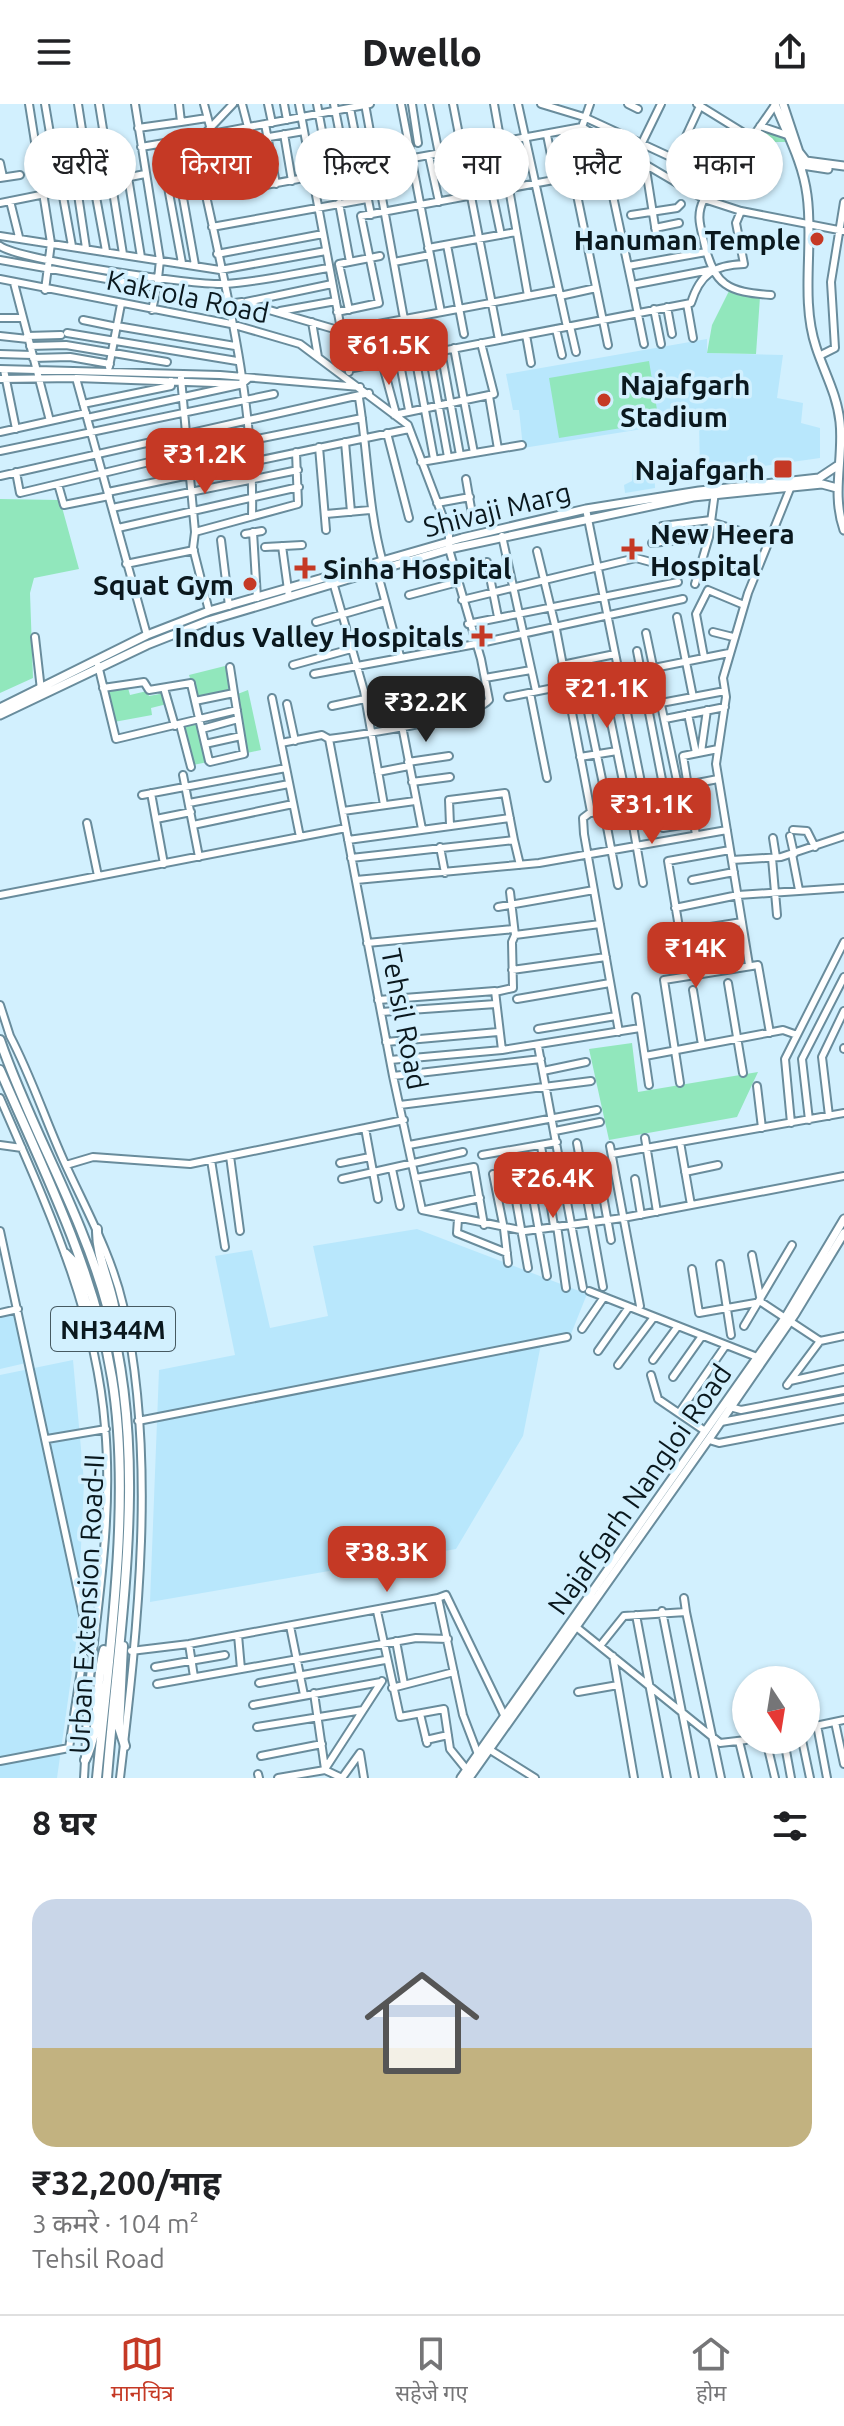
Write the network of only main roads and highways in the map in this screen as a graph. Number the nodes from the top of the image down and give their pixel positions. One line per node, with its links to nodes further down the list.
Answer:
1 (778, 104): 2 (main road); 2 (main road)
2 (804, 163): 3 (main road); 4 (main road)
3 (844, 167)
4 (842, 437): 5 (main road)
5 (837, 466): 6 (main road, Shivaji Marg); 7 (main road)
6 (792, 483): 7 (main road, Shivaji Marg); 8 (main road, Shivaji Marg)
7 (837, 488): 9 (main road)
8 (586, 513): 10 (main road, Shivaji Marg); 10 (main road, Shivaji Marg)
9 (844, 530)
10 (449, 545): 11 (main road, Shivaji Marg)
11 (287, 593): 12 (main road, Shivaji Marg); 12 (main road, Shivaji Marg)
12 (98, 666): 13 (main road, Shivaji Marg); 14 (main road, Shivaji Marg)
13 (0, 708)
14 (0, 715)
15 (0, 1040): 22 (highway, Urban Extension Road-II / NH344M)
16 (0, 1070): 23 (highway, Urban Extension Road-II / NH344M)
17 (844, 1219): 19 (main road, Najafgarh Nangloi Road)
18 (97, 1229): 22 (highway)
19 (841, 1237): 21 (main road, Najafgarh Nangloi Road)
20 (66, 1254): 23 (highway)
21 (788, 1319): 24 (main road); 24 (main road, Najafgarh Nangloi Road)
22 (115, 1338): 27 (highway, Urban Extension Road-II / NH344M)
23 (104, 1341): 26 (highway, Urban Extension Road-II / NH344M)
24 (722, 1416): 25 (main road); 25 (main road, Najafgarh Nangloi Road)
25 (575, 1626): 28 (main road, Najafgarh Nangloi Road)
26 (109, 1634): 31 (highway); 33 (highway, Urban Extension Road-II / NH344M)
27 (121, 1638): 29 (highway); 34 (highway, Urban Extension Road-II / NH344M)
28 (535, 1683): 30 (main road); 30 (main road, Najafgarh Nangloi Road)
29 (125, 1746)
30 (487, 1748): 32 (main road, Najafgarh Nangloi Road)
31 (85, 1760)
32 (468, 1774): 35 (main road, Najafgarh Nangloi Road)
33 (97, 1778)
34 (107, 1778)
35 (461, 1778)

